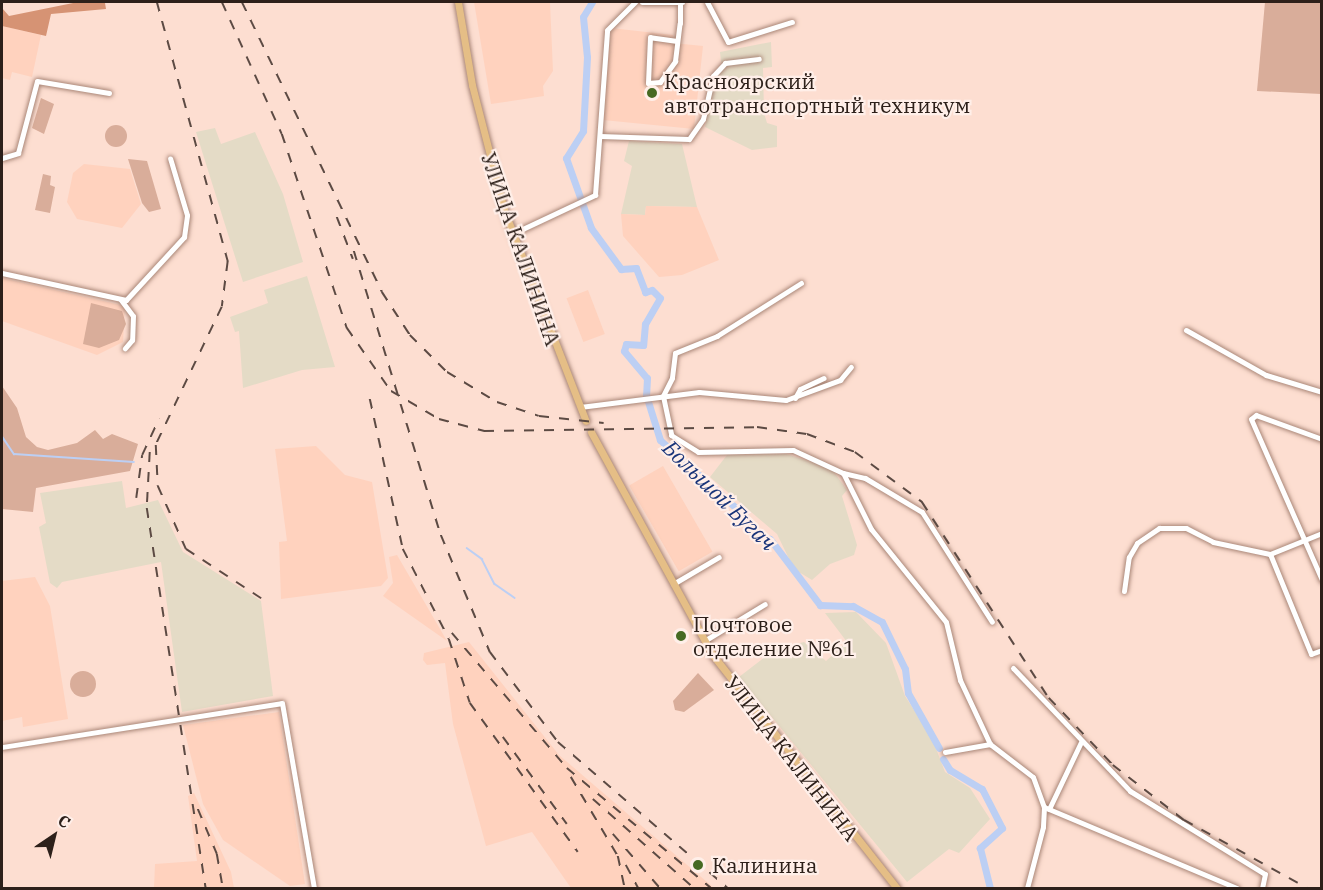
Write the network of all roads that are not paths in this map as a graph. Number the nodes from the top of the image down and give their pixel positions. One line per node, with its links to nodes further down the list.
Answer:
1 (458, 2): 13 (main road, УЛИЦА КАЛИНИНА)
2 (635, 2): 10 (street)
3 (642, 2): 5 (street)
4 (707, 2): 6 (street)
5 (681, 3): 7 (street)
6 (792, 22)
7 (677, 41): 7 (street)
8 (759, 58): 10 (street)
9 (110, 93): 11 (street)
10 (600, 136): 13 (street)
11 (2, 158)
12 (170, 158): 16 (street)
13 (512, 234): 24 (main road, УЛИЦА КАЛИНИНА)
14 (2, 273): 16 (street)
15 (801, 283): 22 (street)
16 (121, 300): 18 (street)
17 (1186, 330): 21 (street)
18 (125, 348)
19 (850, 367): 23 (street)
20 (824, 378): 23 (street)
21 (1322, 392)
22 (663, 396): 23 (street); 24 (street); 26 (street)
23 (795, 398)
24 (580, 407): 32 (main road, УЛИЦА КАЛИНИНА)
25 (1322, 439): 28 (street)
26 (843, 473): 35 (street); 40 (street)
27 (1322, 533): 28 (street)
28 (1304, 537): 29 (street); 31 (street)
29 (1270, 554): 33 (street); 37 (street)
30 (719, 557): 32 (street)
31 (1322, 580)
32 (672, 584): 36 (main road, УЛИЦА КАЛИНИНА)
33 (1124, 591)
34 (765, 604): 36 (street)
35 (992, 622)
36 (704, 641): 45 (main road, УЛИЦА КАЛИНИНА)
37 (1322, 650)
38 (1012, 668): 39 (street)
39 (1081, 742): 43 (street); 48 (street)
40 (990, 744): 42 (street); 43 (street)
41 (2, 747): 44 (street)
42 (945, 752)
43 (1046, 808): 46 (street); 47 (street)
44 (314, 888)
45 (897, 888)
46 (1027, 888)
47 (1237, 888)
48 (1262, 888)

